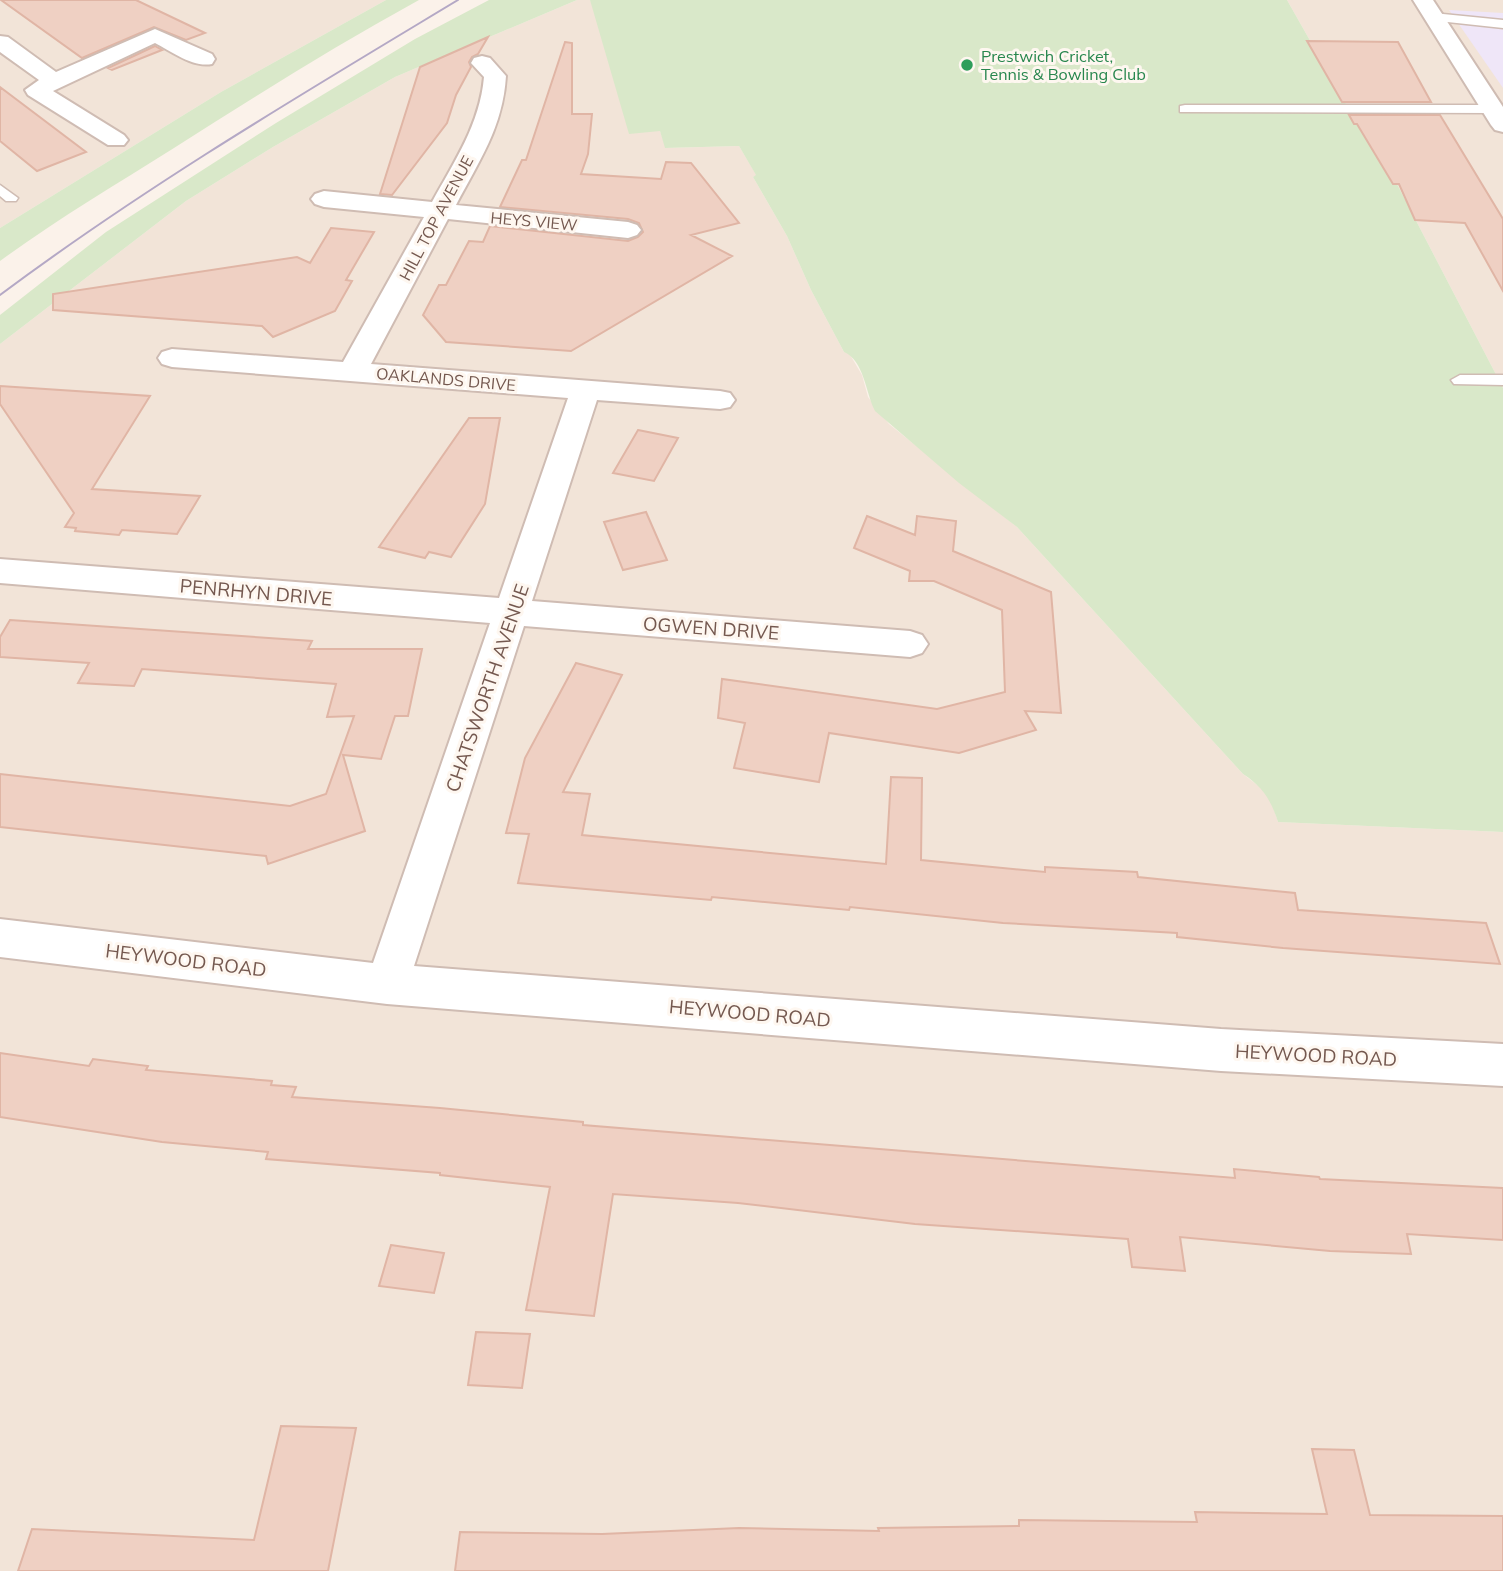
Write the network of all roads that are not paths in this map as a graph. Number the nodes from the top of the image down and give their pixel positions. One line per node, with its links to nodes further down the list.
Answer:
1 (1428, 8): 2 (lane); 8 (street)
2 (1499, 25)
3 (0, 42): 6 (street)
4 (204, 59): 6 (street)
5 (482, 63): 11 (street, HILL TOP AVENUE)
6 (54, 81): 9 (street)
7 (1185, 109): 8 (lane)
8 (1497, 117)
9 (116, 140)
10 (324, 199): 11 (street, HEYS VIEW)
11 (440, 212): 12 (street, HEYS VIEW); 14 (street, HILL TOP AVENUE)
12 (628, 230)
13 (172, 358): 14 (street, OAKLANDS DRIVE)
14 (353, 372): 17 (street, OAKLANDS DRIVE)
15 (1460, 380): 16 (lane)
16 (1503, 380)
17 (585, 391): 18 (street, OAKLANDS DRIVE); 20 (street, CHATSWORTH AVENUE)
18 (720, 400)
19 (0, 571): 20 (street, PENRHYN DRIVE)
20 (513, 613): 21 (street, OGWEN DRIVE); 23 (street, CHATSWORTH AVENUE)
21 (910, 643)
22 (0, 938): 23 (street, HEYWOOD ROAD)
23 (387, 984): 24 (street, HEYWOOD ROAD)
24 (1503, 1065)

